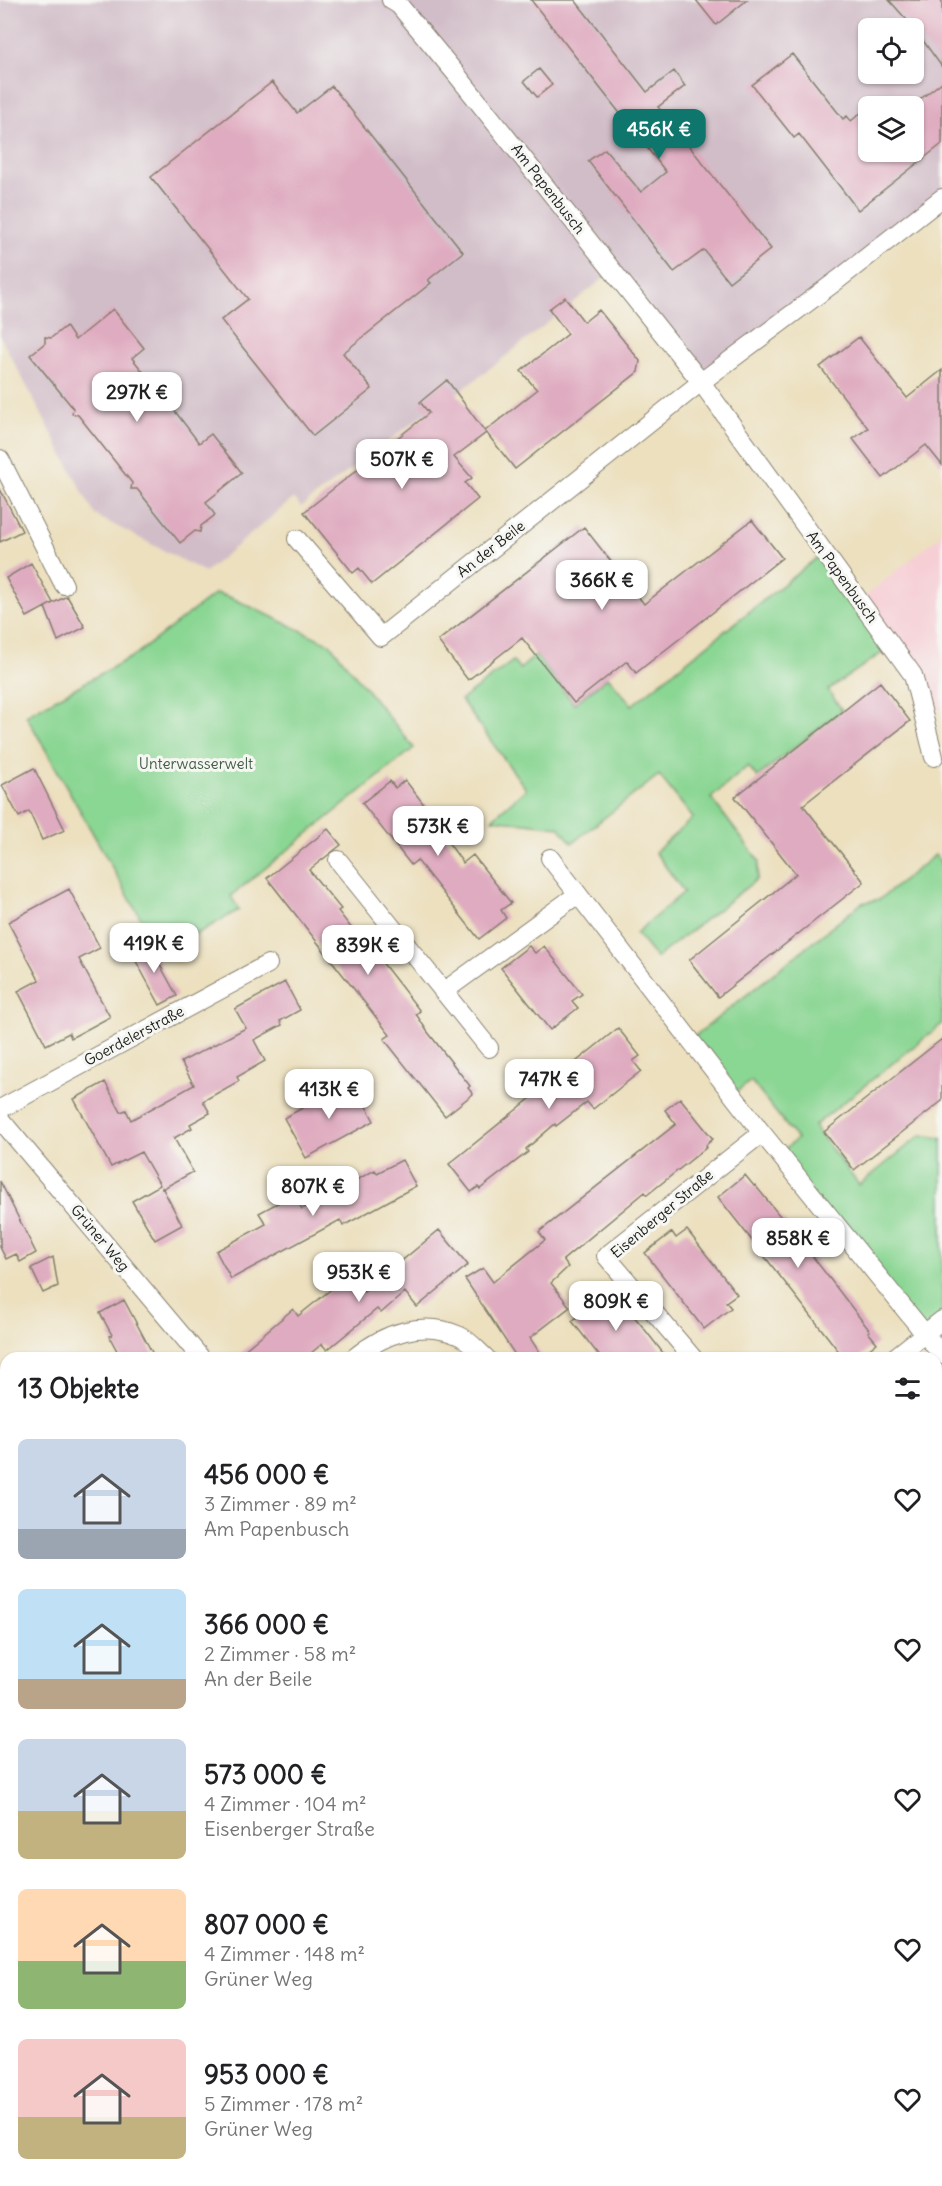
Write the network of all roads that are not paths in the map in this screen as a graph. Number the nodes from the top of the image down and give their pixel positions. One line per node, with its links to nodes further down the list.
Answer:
1 (391, 0): 3 (street, Am Papenbusch)
2 (942, 198): 3 (street)
3 (702, 382): 5 (street, An der Beile); 7 (street, Am Papenbusch)
4 (0, 459): 6 (street)
5 (297, 539)
6 (64, 585)
7 (934, 757)
8 (550, 858): 10 (street)
9 (338, 860): 12 (street)
10 (578, 894): 12 (street); 16 (street)
11 (268, 964): 14 (street, Goerdelerstraße)
12 (443, 992): 13 (street)
13 (489, 1048)
14 (0, 1109)
15 (0, 1119): 19 (street, Grüner Weg)
16 (762, 1133): 18 (street); 22 (street, Eisenberger Straße)
17 (942, 1320): 18 (street)
18 (924, 1334): 23 (street); 24 (street)
19 (196, 1352)
20 (361, 1352): 21 (street)
21 (479, 1352)
22 (688, 1352)
23 (902, 1352)
24 (939, 1352)

